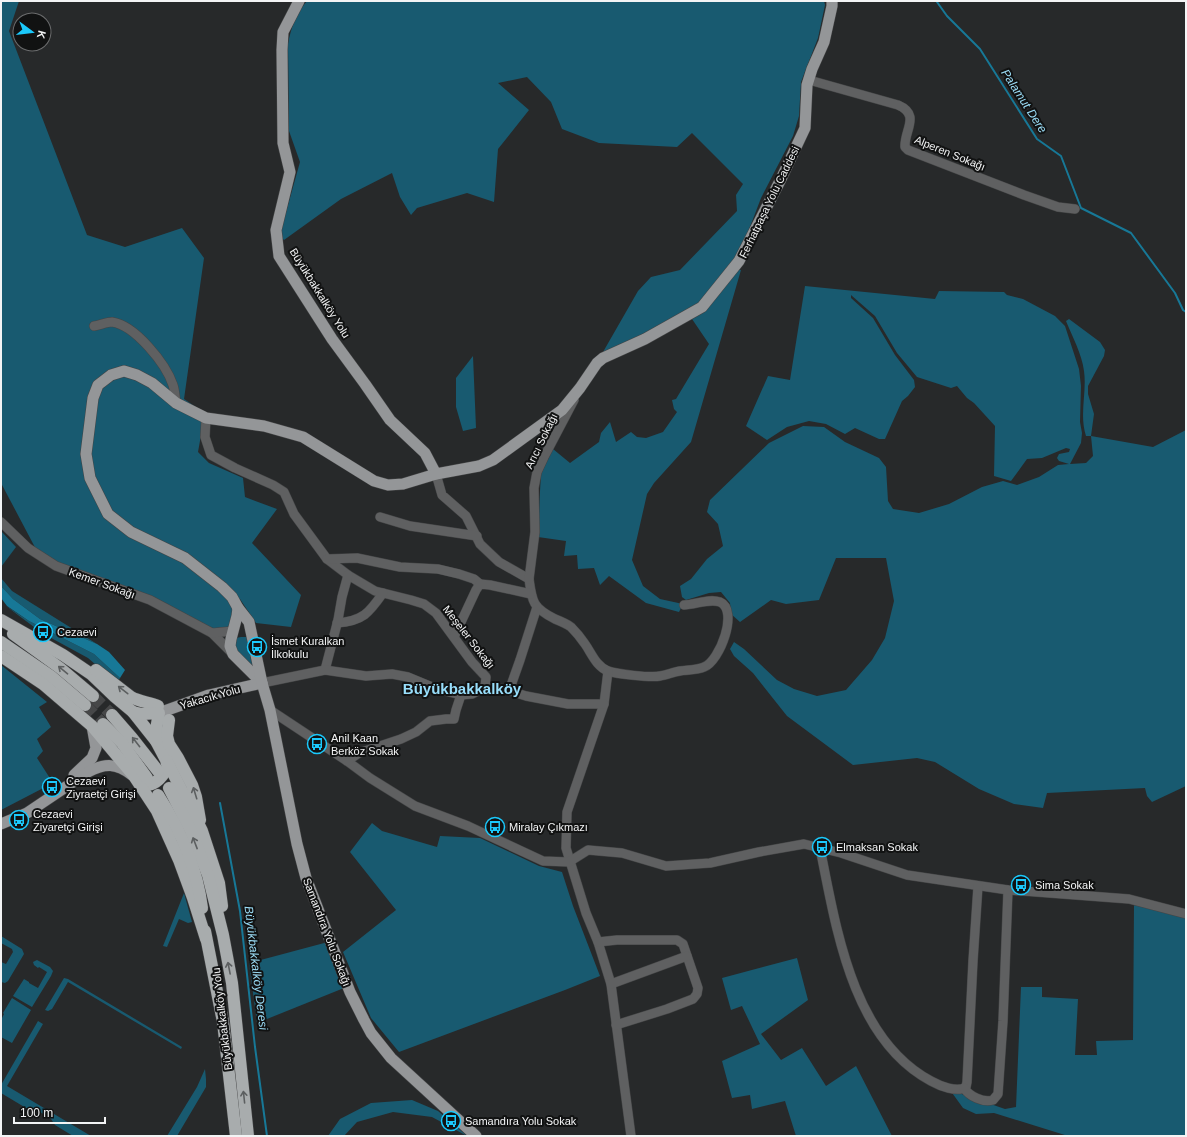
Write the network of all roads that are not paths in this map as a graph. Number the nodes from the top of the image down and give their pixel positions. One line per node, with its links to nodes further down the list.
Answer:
1 (299, 1): 9 (main road, Büyükbakkalköy Yolu)
2 (832, 1): 3 (main road, Ferhatpaşa Yolu Caddesi)
3 (809, 80): 4 (street, Alperen Sokağı); 6 (main road, Ferhatpaşa Yolu Caddesi)
4 (1075, 209)
5 (94, 326): 7 (street)
6 (580, 388): 9 (main road, Ferhatpaşa Yolu Caddesi); 15 (street, Arıcı Sokağı)
7 (176, 403): 8 (main road, Ferhatpaşa Yolu Caddesi); 21 (main road, Ferhatpaşa Yolu Caddesi)
8 (206, 418): 9 (main road, Ferhatpaşa Yolu Caddesi); 13 (street, Meşeler Sokağı)
9 (436, 474): 12 (street)
10 (380, 517): 12 (street)
11 (1, 522): 27 (street, Kemer Sokağı)
12 (477, 536): 15 (street)
13 (326, 559): 14 (street, Meşeler Sokağı); 16 (street)
14 (348, 575): 17 (street, Meşeler Sokağı); 23 (street)
15 (529, 579): 18 (street, Arıcı Sokağı)
16 (480, 584): 18 (street); 28 (street)
17 (383, 593): 23 (street); 28 (street, Meşeler Sokağı)
18 (531, 594): 20 (street, Arıcı Sokağı)
19 (684, 605): 34 (street)
20 (537, 607): 34 (street); 37 (street)
21 (238, 608): 25 (main road, Ferhatpaşa Yolu Caddesi); 26 (main road)
22 (1, 620): 31 (highway)
23 (337, 623): 33 (street)
24 (1, 625): 29 (highway, one-way to 24)
25 (251, 629): 26 (main road); 35 (main road, Ferhatpaşa Yolu Caddesi)
26 (233, 631): 27 (street); 30 (main road)
27 (212, 633): 30 (street, Kemer Sokağı)
28 (454, 637): 36 (street, Meşeler Sokağı)
29 (1, 642)
30 (233, 654): 35 (main road, Kemer Sokağı)
31 (63, 655): 39 (highway); 43 (highway, one-way to 31)
32 (1, 656): 45 (highway)
33 (325, 670): 35 (street); 38 (street)
34 (608, 671): 40 (street)
35 (262, 683): 41 (main road, Samandıra Yolu Sokağı); 43 (main road, Yakacık Yolu)
36 (485, 687): 37 (street); 38 (street)
37 (509, 691): 40 (street)
38 (461, 695): 48 (street)
39 (115, 697): 42 (highway); 45 (highway)
40 (604, 704): 58 (street)
41 (270, 710): 48 (street); 71 (main road, Samandıra Yolu Sokağı)
42 (133, 712): 43 (highway); 46 (highway)
43 (162, 713): 46 (highway); 56 (highway, one-way to 43)
44 (112, 715): 49 (highway, one-way to 44)
45 (98, 725): 50 (highway); 51 (highway); 54 (main road)
46 (156, 741): 47 (highway)
47 (166, 760): 50 (highway); 56 (highway)
48 (347, 761): 58 (street)
49 (158, 771)
50 (134, 776): 55 (main road); 63 (highway)
51 (147, 778)
52 (169, 788): 62 (highway, Büyükbakkalköy Yolu, one-way to 52)
53 (158, 795): 63 (highway, Büyükbakkalköy Yolu)
54 (1, 818)
55 (1, 824)
56 (202, 831): 62 (highway)
57 (820, 848): 58 (street); 59 (street); 68 (street)
58 (569, 862): 64 (street)
59 (978, 886): 60 (street); 68 (street)
60 (1008, 890): 61 (street); 68 (street)
61 (1186, 914)
62 (223, 935): 70 (highway, Büyükbakkalköy Yolu, one-way to 62)
63 (206, 938): 69 (highway, Büyükbakkalköy Yolu)
64 (598, 942): 65 (street); 66 (street)
65 (686, 956): 66 (street); 67 (street)
66 (611, 984): 67 (street)
67 (616, 1025): 72 (street)
68 (964, 1088)
69 (236, 1136)
70 (248, 1136)
71 (476, 1136)
72 (631, 1136)

